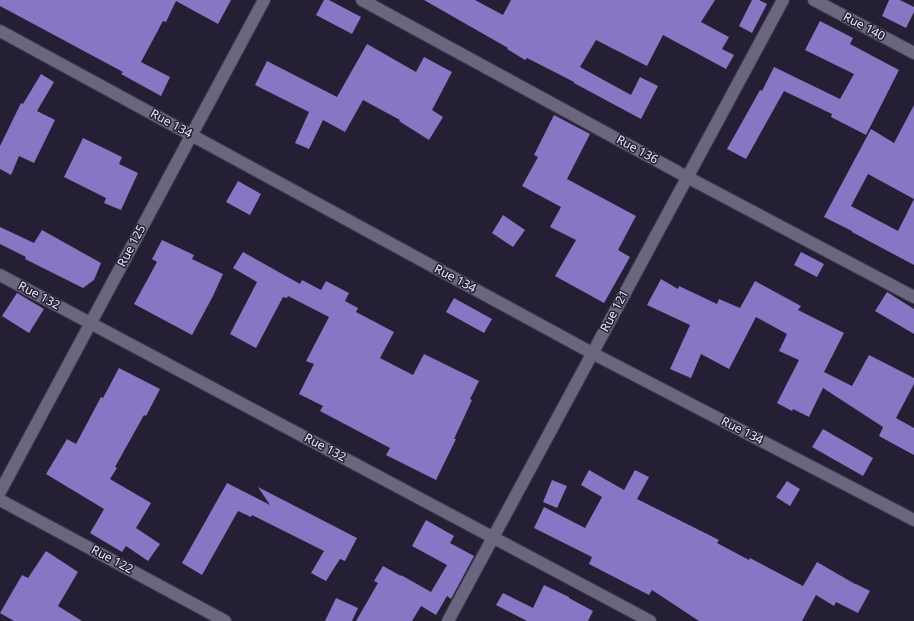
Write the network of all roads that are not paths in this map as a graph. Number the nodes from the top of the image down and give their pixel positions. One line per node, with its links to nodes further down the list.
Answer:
1 (264, 0): 7 (street, Rue 125)
2 (362, 0): 8 (street, Rue 136)
3 (783, 0): 8 (street, Rue 121)
4 (814, 0): 6 (street, Rue 140)
5 (0, 32): 7 (street, Rue 134)
6 (914, 53)
7 (192, 136): 11 (street, Rue 125); 12 (street, Rue 134)
8 (687, 177): 10 (street, Rue 136); 12 (street, Rue 121)
9 (0, 275): 11 (street, Rue 132)
10 (914, 297)
11 (90, 323): 13 (street, Rue 125); 16 (street, Rue 132)
12 (592, 353): 15 (street, Rue 134); 16 (street, Rue 121)
13 (0, 492)
14 (0, 500): 17 (street, Rue 122)
15 (914, 520)
16 (493, 538): 18 (street, Rue 121); 19 (street, Rue 132)
17 (224, 621)
18 (448, 621)
19 (650, 621)

